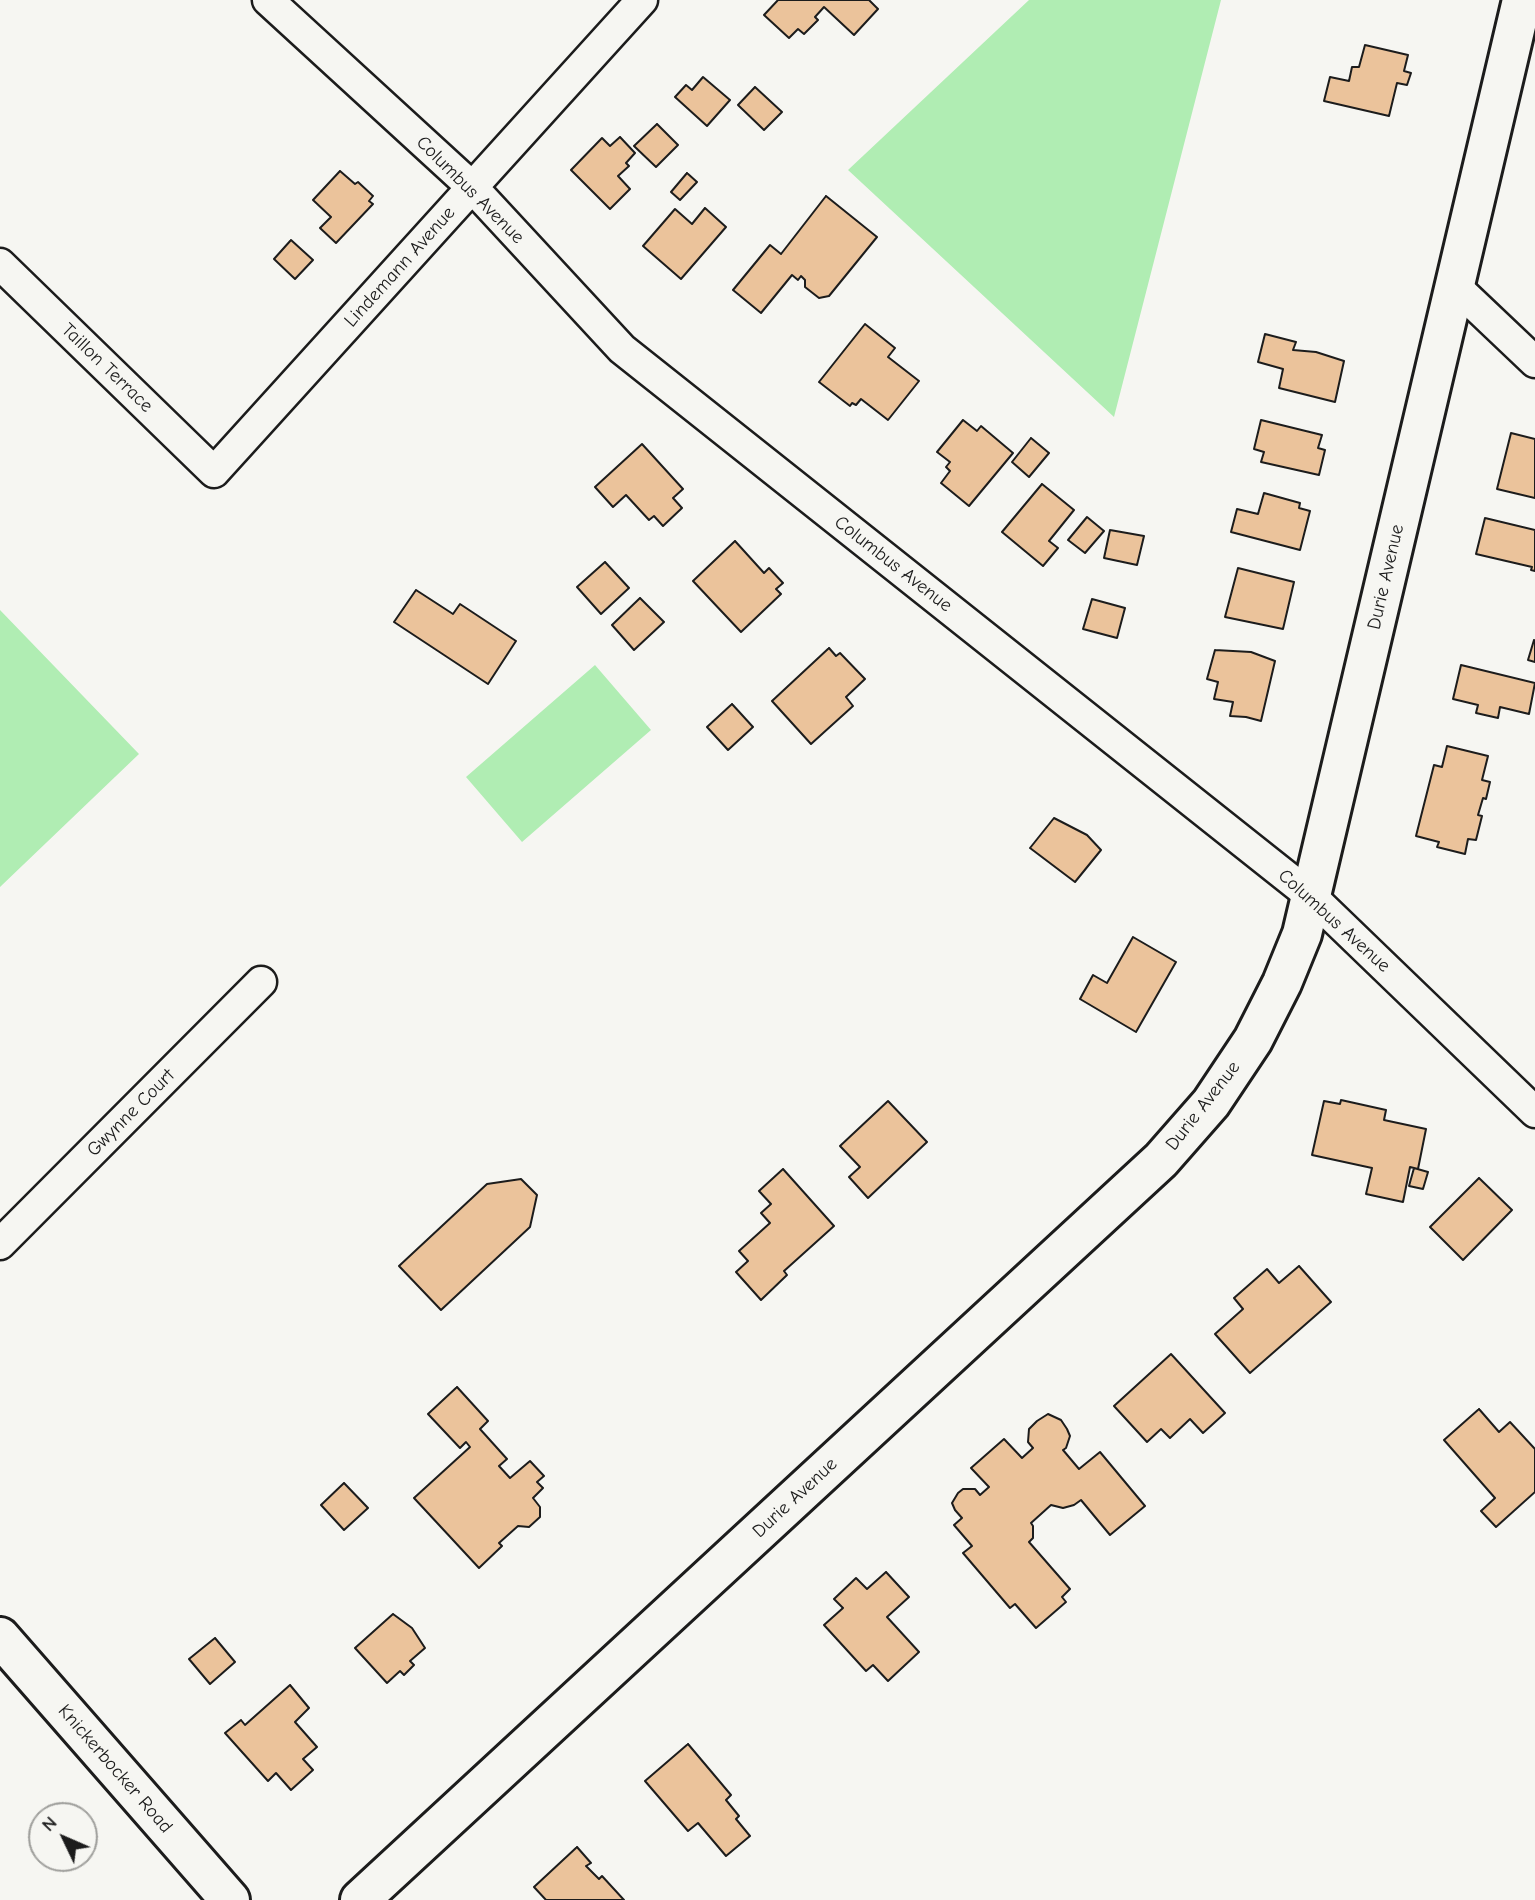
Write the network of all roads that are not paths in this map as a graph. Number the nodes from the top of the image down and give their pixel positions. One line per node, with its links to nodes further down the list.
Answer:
1 (268, 0): 4 (street, Columbus Avenue)
2 (642, 0): 4 (street, Lindemann Avenue)
3 (1522, 0): 6 (street, Durie Avenue)
4 (472, 187): 8 (street, Lindemann Avenue); 9 (street, Columbus Avenue)
5 (0, 264): 8 (street, Taillon Terrace)
6 (1455, 286): 7 (street); 9 (street, Durie Avenue)
7 (1535, 362)
8 (214, 472)
9 (1311, 896): 11 (street, Columbus Avenue); 15 (street, Durie Avenue)
10 (261, 982): 12 (street, Gwynne Court)
11 (1535, 1112)
12 (0, 1244)
13 (0, 1637): 14 (street, Knickerbocker Road)
14 (230, 1900)
15 (360, 1900)

